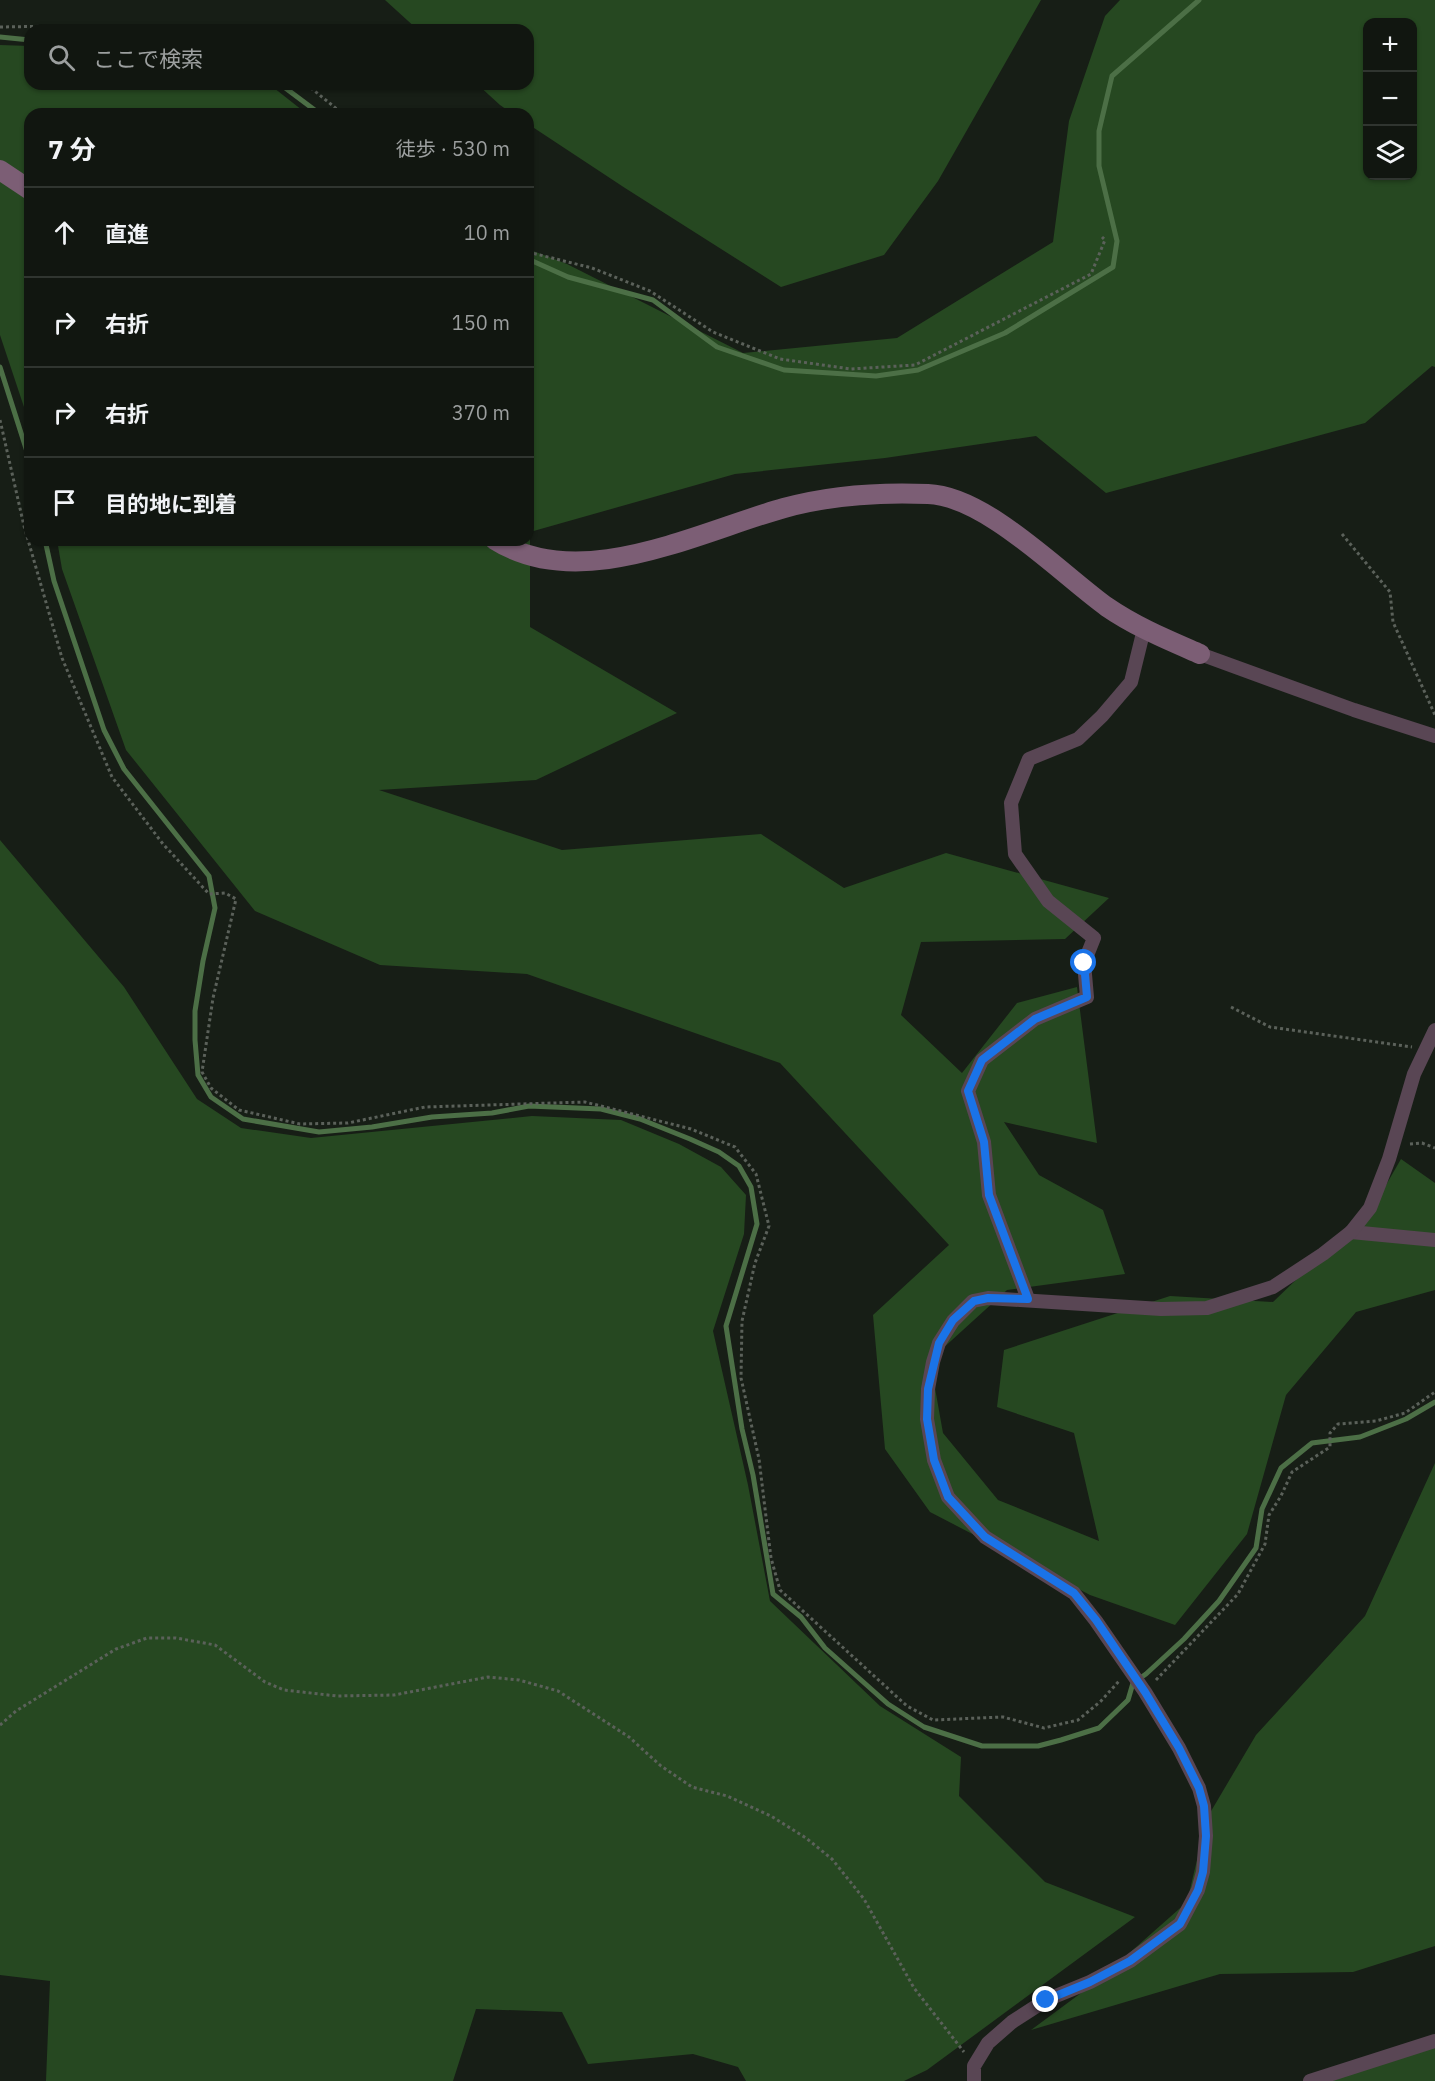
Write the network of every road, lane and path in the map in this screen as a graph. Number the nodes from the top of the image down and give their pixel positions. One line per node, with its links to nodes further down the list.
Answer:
1 (0, 27): 2 (path)
2 (24, 27)
3 (313, 90): 4 (path)
4 (336, 108)
5 (0, 170): 6 (street)
6 (24, 186)
7 (1102, 237): 8 (path)
8 (534, 254)
9 (0, 420): 10 (path)
10 (24, 526)
11 (1342, 534): 16 (path)
12 (30, 546): 27 (path)
13 (509, 546): 14 (street)
14 (1144, 629): 15 (street); 25 (street)
15 (1200, 654): 17 (street)
16 (1435, 715)
17 (1435, 736)
18 (1231, 1007): 20 (path)
19 (1435, 1030): 20 (street)
20 (1426, 1049): 21 (street)
21 (1393, 1145): 22 (path); 23 (street)
22 (1435, 1148)
23 (1351, 1232): 24 (street); 25 (street)
24 (1435, 1240)
25 (1028, 1299): 27 (street)
26 (1435, 1392): 27 (path)
27 (1137, 1681): 30 (street)
28 (0, 1725): 30 (path)
29 (1435, 2041): 32 (street)
30 (974, 2066): 31 (street)
31 (974, 2081)
32 (1310, 2081)

